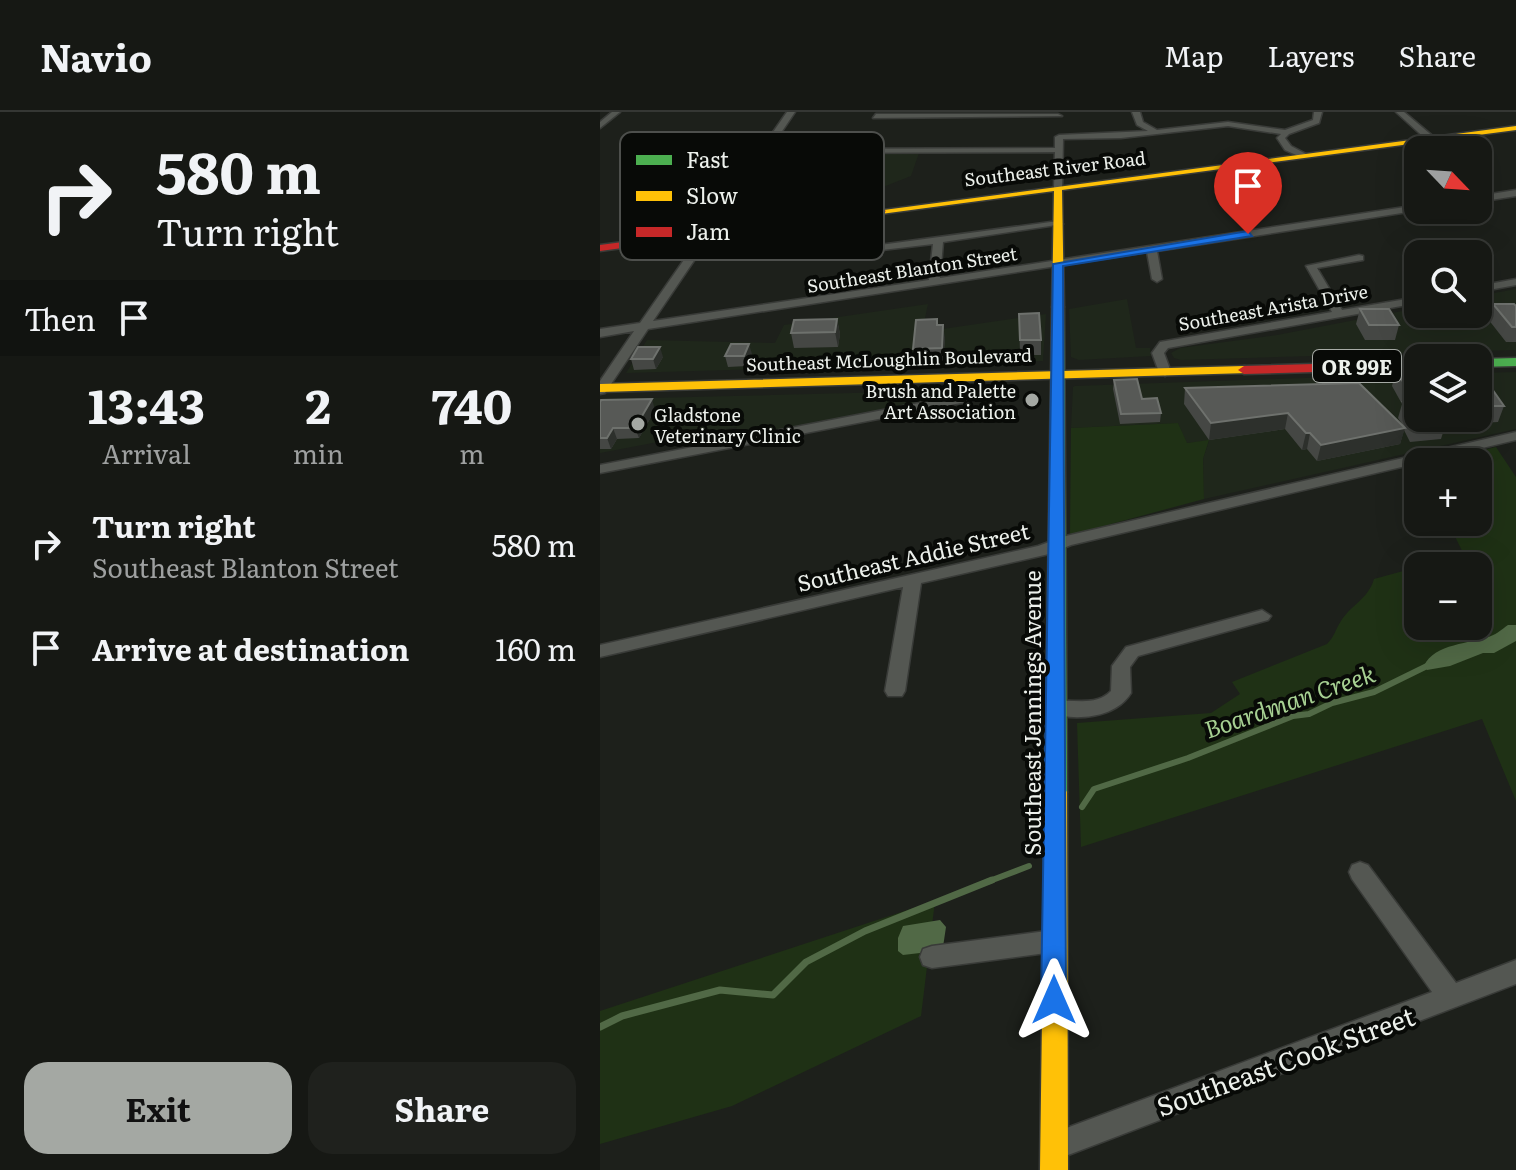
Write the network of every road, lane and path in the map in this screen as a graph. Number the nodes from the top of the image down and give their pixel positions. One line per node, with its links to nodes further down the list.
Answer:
1 (616, 112): 8 (street)
2 (791, 112): 10 (street)
3 (1136, 112): 11 (street)
4 (1318, 112): 12 (street)
5 (1400, 112): 13 (street)
6 (1058, 114): 7 (street); 15 (street, Southeast Jennings Avenue)
7 (876, 116)
8 (600, 126)
9 (1514, 130): 14 (street, Southeast River Road)
10 (778, 132)
11 (1156, 132): 12 (street); 15 (street)
12 (1286, 132): 19 (street)
13 (1427, 136)
14 (1465, 136)
15 (1059, 137): 17 (street, Southeast Jennings Avenue)
16 (1404, 143): 19 (street, Southeast River Road)
17 (1059, 150): 18 (street); 20 (street, Southeast Jennings Avenue)
18 (884, 151)
19 (1303, 156): 20 (street, Southeast River Road)
20 (1058, 188): 24 (street, Southeast River Road); 25 (street, Southeast Jennings Avenue)
21 (1516, 193): 22 (street)
22 (1492, 197)
23 (1404, 210): 30 (street, Southeast Blanton Street)
24 (884, 211)
25 (1058, 224): 26 (street); 33 (street, Southeast Jennings Avenue)
26 (938, 240): 28 (street); 35 (street)
27 (620, 245): 29 (street, Southeast River Road)
28 (884, 247)
29 (600, 248)
30 (1152, 249): 33 (street, Southeast Blanton Street); 34 (street)
31 (1359, 258): 39 (street)
32 (690, 260): 40 (street)
33 (1058, 264): 35 (street, Southeast Blanton Street); 46 (street, Southeast Jennings Avenue)
34 (1157, 279)
35 (934, 282): 40 (street, Southeast Blanton Street)
36 (1516, 282): 37 (street)
37 (1492, 286)
38 (1404, 302): 39 (street, Southeast Arista Drive)
39 (1339, 314): 45 (street, Southeast Arista Drive)
40 (644, 326): 41 (street, Southeast Blanton Street); 47 (street)
41 (600, 333)
42 (1516, 362): 43 (street)
43 (1492, 363)
44 (1404, 365): 45 (street, Southeast McLoughlin Boulevard / OR 99E)
45 (1165, 372): 46 (street, Southeast McLoughlin Boulevard / OR 99E)
46 (1058, 374): 47 (street, Southeast McLoughlin Boulevard / OR 99E); 51 (street, Southeast Jennings Avenue)
47 (600, 388)
48 (980, 389): 50 (street)
49 (1515, 437): 51 (street, Southeast Addie Street)
50 (600, 469)
51 (1056, 545): 52 (street, Southeast Addie Street); 56 (street, Southeast Jennings Avenue)
52 (913, 578): 54 (street, Southeast Addie Street); 55 (street)
53 (1262, 616): 56 (street)
54 (600, 651)
55 (895, 691)
56 (1055, 708): 58 (street, Southeast Jennings Avenue)
57 (1360, 872): 61 (street)
58 (1054, 941): 59 (street); 62 (street, Southeast Jennings Avenue)
59 (932, 957)
60 (1516, 972): 61 (street, Southeast Cook Street)
61 (1452, 998): 62 (street, Southeast Cook Street)
62 (1054, 1158)

